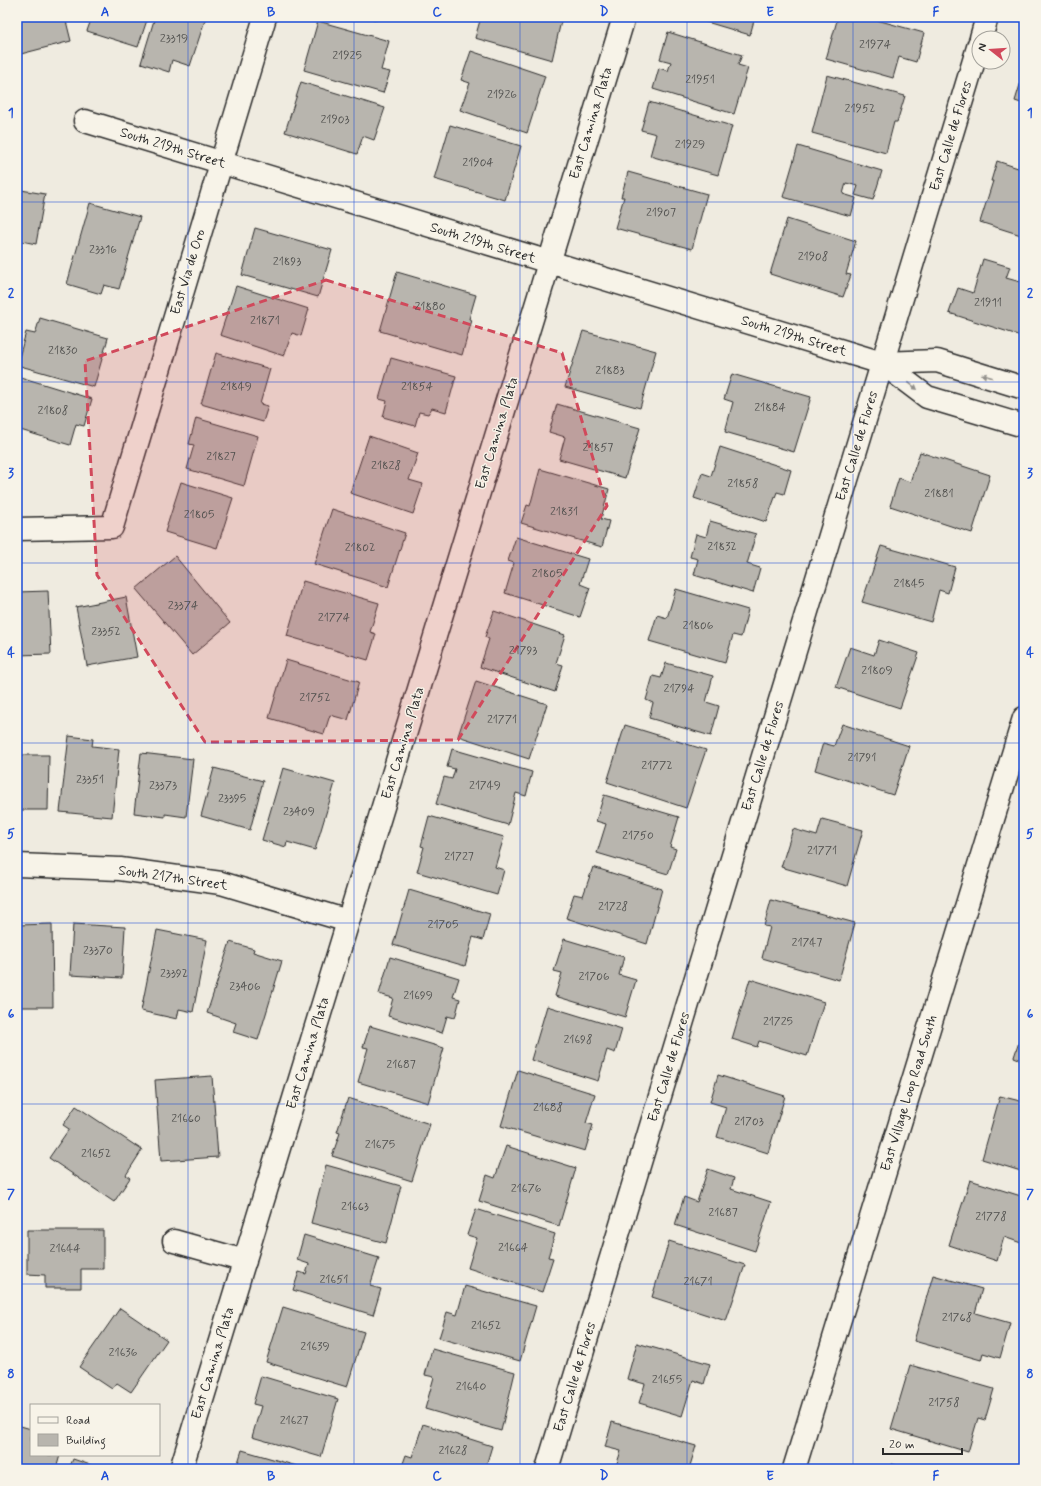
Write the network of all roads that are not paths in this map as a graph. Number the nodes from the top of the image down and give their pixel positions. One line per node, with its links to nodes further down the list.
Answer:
1 (265, 17): 7 (street, East Via de Oro)
2 (624, 17): 8 (street, East Camina Plata)
3 (987, 17): 4 (street)
4 (983, 30)
5 (971, 70): 9 (street, East Calle de Flores)
6 (85, 121): 7 (street, South 219th Street)
7 (221, 163): 8 (street, South 219th Street); 12 (street, East Via de Oro)
8 (549, 262): 9 (street, South 219th Street); 15 (street, East Camina Plata)
9 (882, 363): 10 (street, South 219th Street, one-way to 9); 11 (street, South 219th Street, one-way to 11); 19 (street, East Calle de Flores)
10 (1024, 388)
11 (1024, 426)
12 (17, 529)
13 (1024, 718): 20 (street, East Village Loop Road South)
14 (17, 865): 15 (street, South 217th Street)
15 (348, 921): 17 (street, East Camina Plata)
16 (174, 1241): 17 (street)
17 (245, 1261): 18 (street, East Camina Plata)
18 (181, 1469)
19 (547, 1469)
20 (794, 1469)

